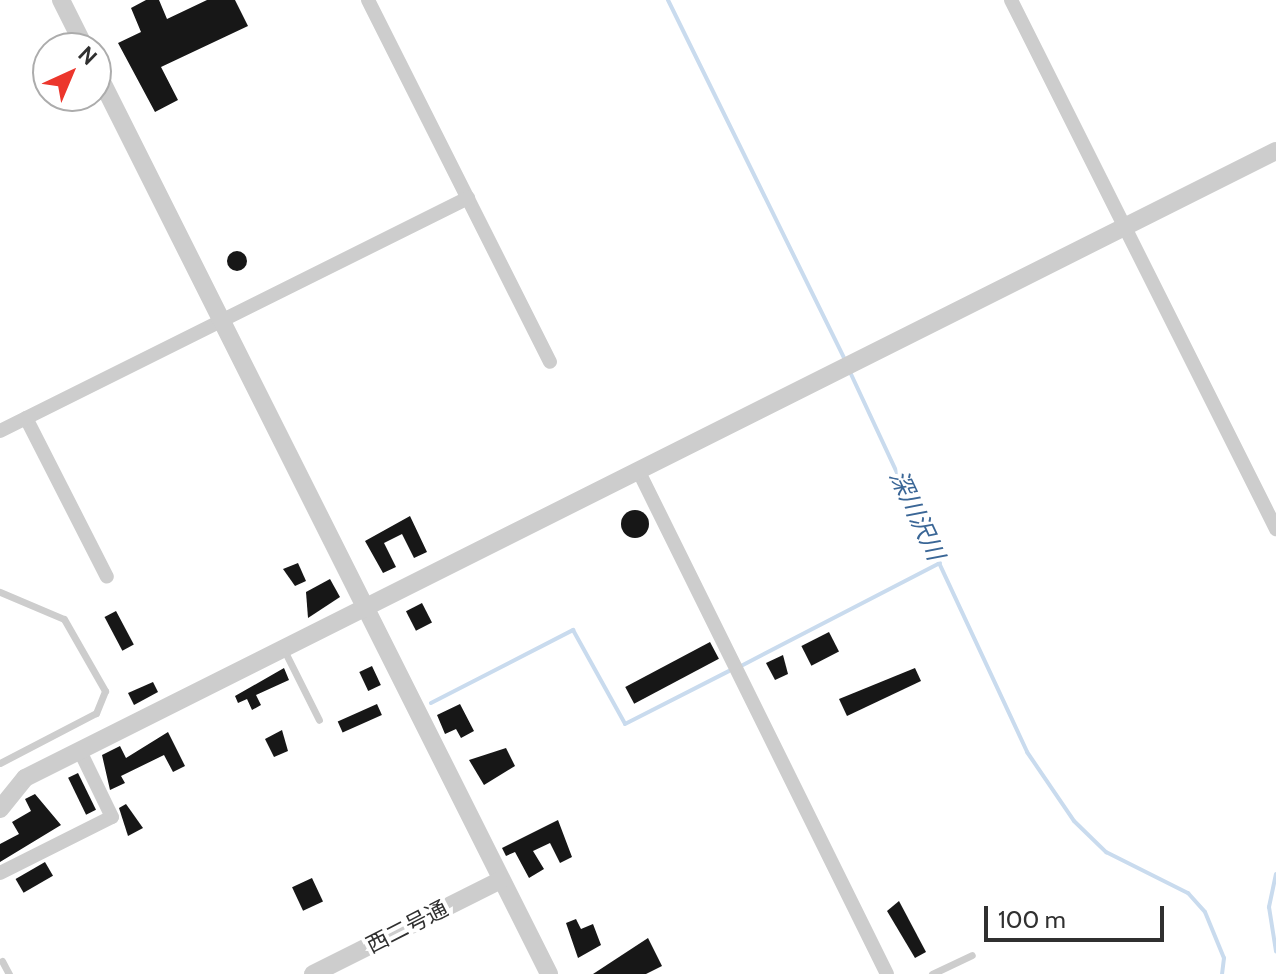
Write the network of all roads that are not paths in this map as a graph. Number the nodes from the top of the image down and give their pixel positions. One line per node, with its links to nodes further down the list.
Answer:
1 (61, 0): 4 (street)
2 (368, 0): 7 (street)
3 (1011, 0): 8 (street)
4 (77, 32)
5 (112, 102): 9 (street)
6 (1276, 151): 8 (street)
7 (468, 198): 9 (street); 10 (street)
8 (1125, 228): 13 (street); 14 (street)
9 (222, 319): 11 (street); 17 (street)
10 (550, 362)
11 (26, 418): 12 (street); 15 (street)
12 (0, 431)
13 (638, 470): 17 (street); 30 (street)
14 (1276, 529)
15 (107, 577)
16 (0, 592): 21 (lane)
17 (366, 607): 18 (street); 24 (street)
18 (283, 648): 19 (lane); 20 (street)
19 (319, 720)
20 (80, 751): 22 (street); 23 (street)
21 (0, 763)
22 (0, 809)
23 (0, 873)
24 (501, 880): 28 (street, 西二号通); 29 (street)
25 (972, 955): 31 (lane)
26 (2, 961): 27 (lane)
27 (9, 974)
28 (313, 974)
29 (549, 974)
30 (887, 974)
31 (932, 974)

